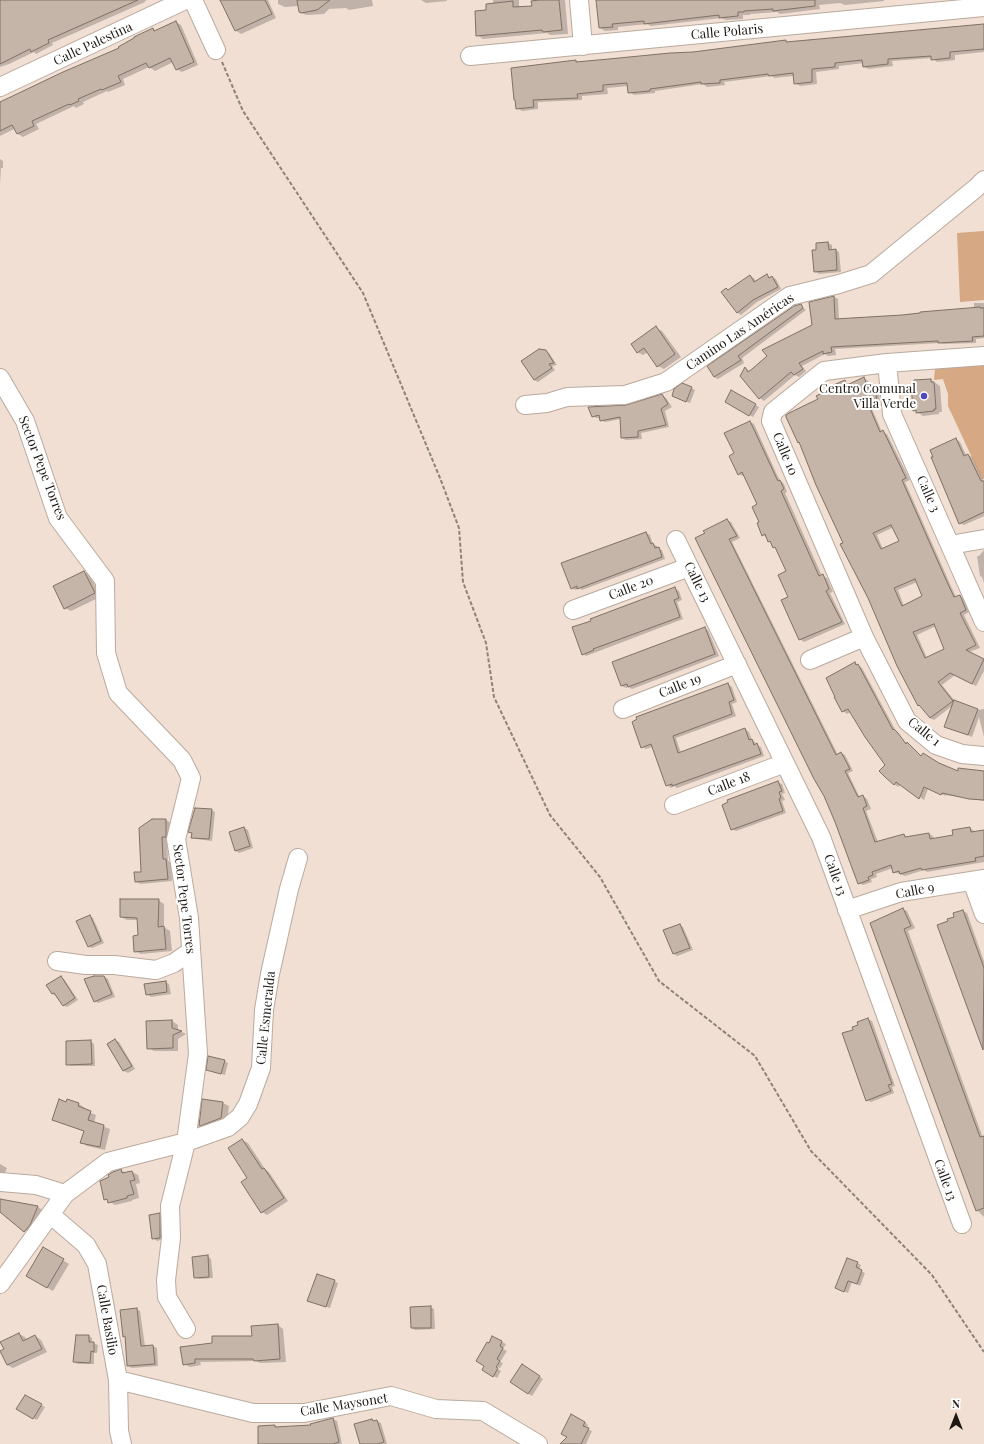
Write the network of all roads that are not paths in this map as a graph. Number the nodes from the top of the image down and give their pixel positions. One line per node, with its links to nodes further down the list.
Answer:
1 (185, 0): 8 (street, Calle Palestina)
2 (193, 0): 6 (street)
3 (579, 0): 5 (street)
4 (984, 7): 5 (street, Calle Polaris)
5 (583, 46): 7 (street, Calle Polaris)
6 (216, 50)
7 (470, 56)
8 (0, 87)
9 (981, 187): 13 (street, Camino Las Américas)
10 (984, 356): 11 (street, Calle 10)
11 (887, 363): 16 (street, Calle 3); 20 (street, Calle 10)
12 (0, 378): 31 (street, Sector Pepe Torres)
13 (526, 405)
14 (984, 539): 16 (street)
15 (676, 540): 17 (street, Calle 13)
16 (950, 545): 19 (street, Calle 3)
17 (689, 567): 18 (street, Calle 20); 22 (street, Calle 13)
18 (573, 610)
19 (984, 622)
20 (864, 637): 21 (street); 24 (street, Calle 1)
21 (810, 660)
22 (737, 664): 23 (street, Calle 19); 25 (street, Calle 13)
23 (623, 708)
24 (984, 756)
25 (785, 763): 26 (street, Calle 18); 29 (street, Calle 13)
26 (674, 805)
27 (298, 858): 33 (street, Calle Esmeralda)
28 (978, 880): 29 (street, Calle 9); 30 (street)
29 (847, 910): 37 (street, Calle 13)
30 (984, 914)
31 (191, 952): 32 (street); 33 (street, Sector Pepe Torres)
32 (57, 961)
33 (186, 1142): 35 (street, Calle Esmeralda); 39 (street, Sector Pepe Torres)
34 (0, 1182): 35 (street)
35 (65, 1194): 36 (street, Calle Esmeralda)
36 (51, 1215): 38 (street, Calle Esmeralda); 40 (street, Calle Basilio)
37 (962, 1224)
38 (0, 1284)
39 (186, 1329)
40 (118, 1380): 41 (street, Calle Basilio); 42 (street, Calle Maysonet)
41 (119, 1440)
42 (538, 1444)

